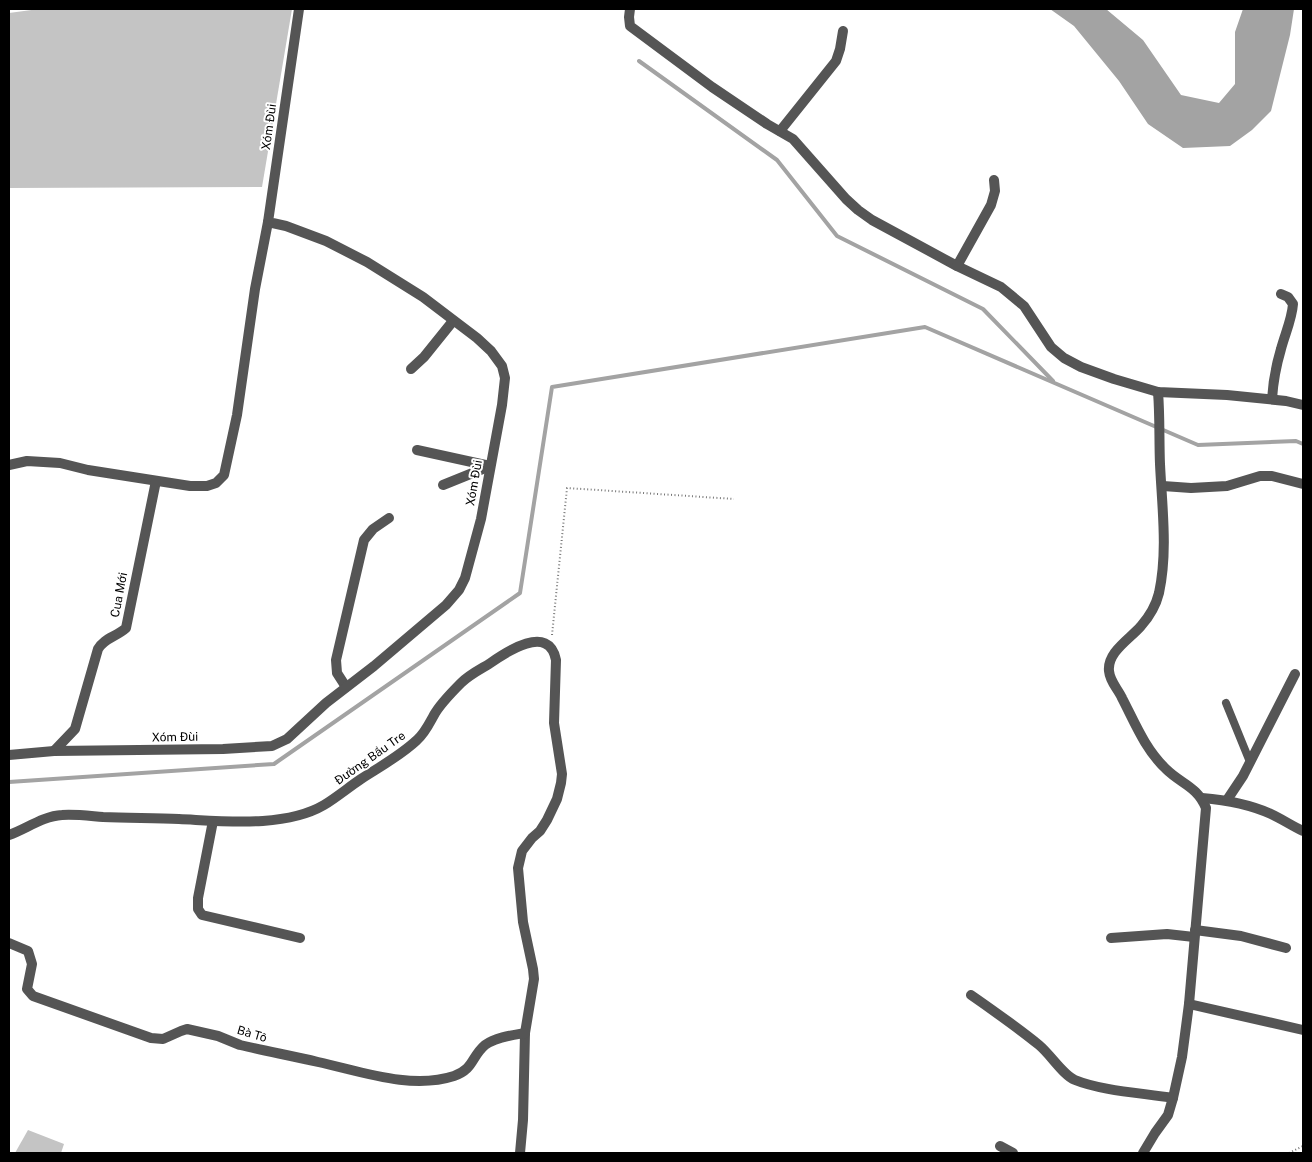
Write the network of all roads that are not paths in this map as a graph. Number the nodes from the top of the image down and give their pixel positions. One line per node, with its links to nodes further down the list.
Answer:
1 (300, 9): 6 (street, Xóm Đùi)
2 (630, 9): 4 (street)
3 (843, 31): 4 (street)
4 (780, 132): 7 (street)
5 (994, 180): 7 (street)
6 (268, 222): 9 (street, Xóm Đùi); 17 (street)
7 (957, 266): 11 (street)
8 (1281, 294): 12 (street)
9 (453, 320): 10 (street); 16 (street, Xóm Đùi)
10 (411, 369)
11 (1158, 392): 12 (street); 20 (street)
12 (1272, 399): 13 (street)
13 (1303, 405)
14 (417, 450): 16 (street)
15 (9, 465): 17 (street)
16 (490, 466): 19 (street); 23 (street, Xóm Đùi)
17 (156, 481): 25 (street, Cua Mới)
18 (1303, 484): 20 (street)
19 (443, 485)
20 (1163, 486): 28 (street)
21 (389, 518): 23 (street)
22 (1295, 674): 27 (street)
23 (346, 687): 25 (street, Xóm Đùi)
24 (1226, 703): 27 (lane)
25 (54, 751): 26 (street, Xóm Đùi)
26 (9, 755)
27 (1250, 762): 29 (street)
28 (1202, 798): 29 (street); 33 (street)
29 (1227, 800): 31 (street)
30 (213, 821): 32 (street, Đường Bầu Tre); 34 (street); 41 (street, Đường Bầu Tre)
31 (1303, 831)
32 (9, 835)
33 (1195, 934): 35 (street); 37 (street); 39 (street)
34 (300, 938)
35 (1111, 938)
36 (9, 943): 41 (street, Bà Tô)
37 (1286, 948)
38 (971, 995): 42 (street)
39 (1189, 1004): 40 (street); 42 (street)
40 (1303, 1030)
41 (525, 1033): 44 (street)
42 (1173, 1098): 46 (street)
43 (1000, 1146): 45 (street)
44 (520, 1153)
45 (1012, 1153)
46 (1143, 1153)

